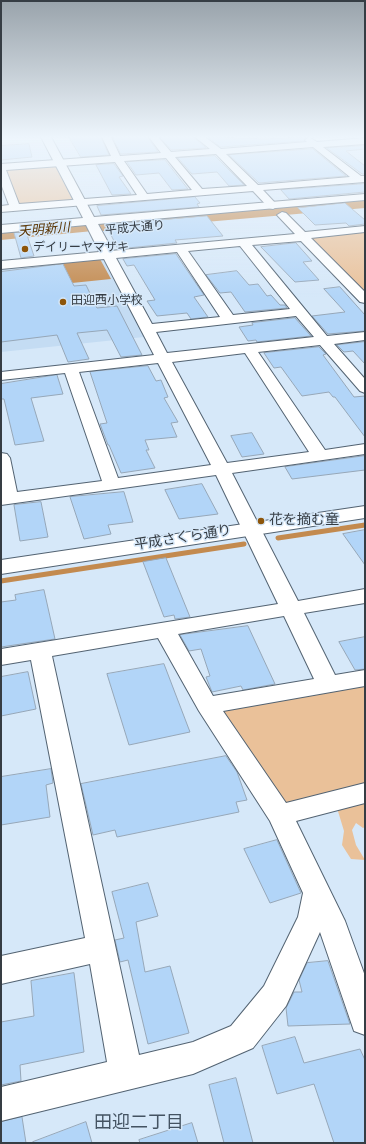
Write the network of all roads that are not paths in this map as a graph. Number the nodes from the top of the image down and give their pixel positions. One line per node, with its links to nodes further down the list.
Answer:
1 (9, 190): 11 (street)
2 (74, 190): 9 (street)
3 (140, 190): 7 (street)
4 (221, 190): 6 (street)
5 (257, 190): 10 (street)
6 (199, 192): 7 (street)
7 (144, 196): 9 (street)
8 (365, 198): 10 (street, 平成大通り)
9 (80, 202): 11 (street); 15 (street)
10 (273, 206): 15 (street, 平成大通り)
11 (15, 208): 12 (street)
12 (1, 209)
13 (351, 210): 14 (street, 平成大通り)
14 (282, 215): 15 (street, 平成大通り); 20 (street)
15 (94, 227): 16 (street, 平成大通り); 21 (street, 平成大通り); 24 (street)
16 (1, 229)
17 (365, 230): 18 (street); 20 (street)
18 (332, 234): 19 (street); 20 (street)
19 (365, 235)
20 (306, 239): 22 (street); 26 (street)
21 (1, 240)
22 (243, 242): 23 (street); 27 (street)
23 (181, 249): 24 (street); 28 (street)
24 (108, 255): 25 (street); 29 (street)
25 (1, 265)
26 (365, 299)
27 (299, 312): 28 (street); 31 (street)
28 (229, 320): 29 (street)
29 (147, 329): 33 (street)
30 (365, 336): 31 (street)
31 (324, 340): 32 (street); 36 (street)
32 (249, 349): 33 (street); 38 (street)
33 (163, 358): 34 (street); 40 (street)
34 (71, 368): 35 (street); 41 (street)
35 (1, 376)
36 (365, 388)
37 (365, 449): 38 (street)
38 (320, 455): 40 (street)
39 (1, 458): 42 (street)
40 (222, 469): 41 (street); 44 (street)
41 (112, 484): 42 (street)
42 (6, 500)
43 (365, 512): 44 (street, 平成さくら通り)
44 (253, 528): 45 (street, 平成さくら通り); 47 (street)
45 (1, 567)
46 (365, 596): 47 (street)
47 (291, 608): 48 (street); 52 (street)
48 (164, 629): 49 (street); 53 (street)
49 (40, 651): 50 (street); 57 (street)
50 (1, 657)
51 (365, 678): 52 (street)
52 (327, 683): 53 (street)
53 (207, 705): 55 (street)
54 (365, 793): 55 (street)
55 (280, 815): 56 (street)
56 (317, 894): 59 (street); 60 (street)
57 (102, 948): 58 (street); 60 (street)
58 (1, 970)
59 (365, 1020)
60 (126, 1074): 61 (street)
61 (1, 1104)

